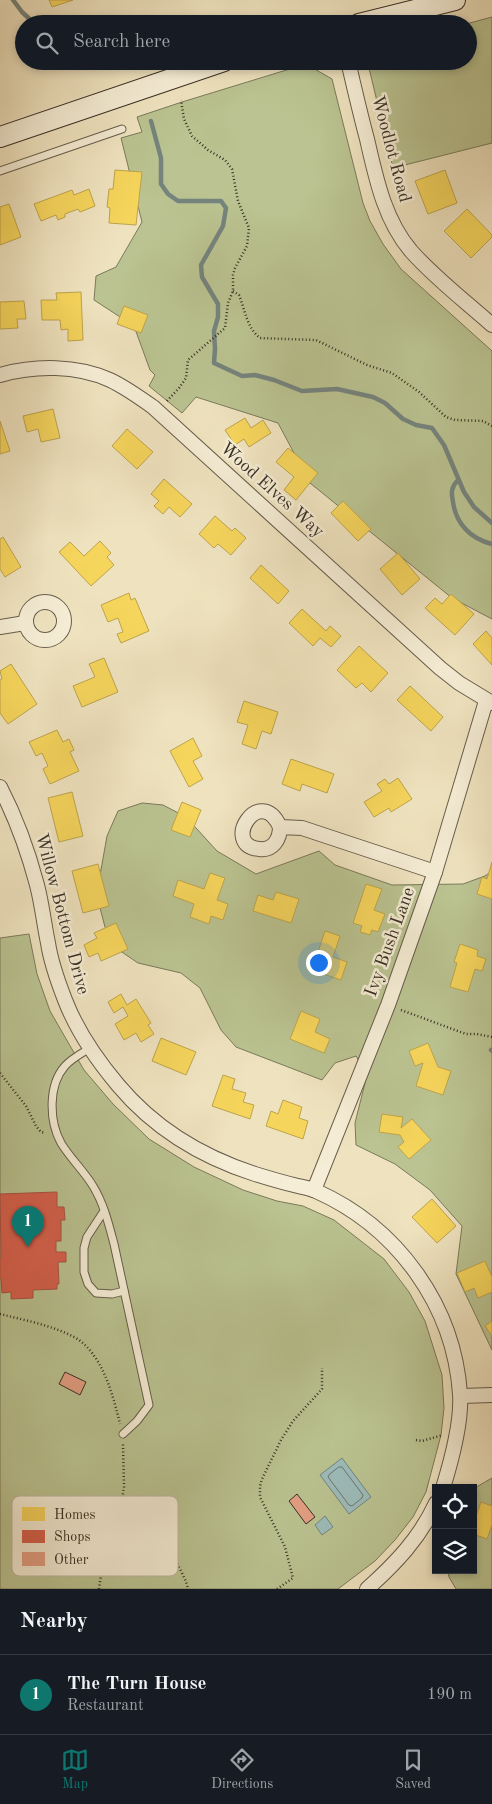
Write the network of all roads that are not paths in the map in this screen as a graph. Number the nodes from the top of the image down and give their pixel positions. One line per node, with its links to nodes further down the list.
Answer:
1 (455, 0): 2 (main road)
2 (395, 15)
3 (197, 70): 6 (main road)
4 (350, 70): 8 (street, Woodlot Road)
5 (122, 129): 7 (lane)
6 (0, 137)
7 (0, 171)
8 (492, 325)
9 (0, 375): 12 (street, Wood Elves Way)
10 (25, 623): 11 (street)
11 (0, 627)
12 (489, 702): 15 (street, Ivy Bush Lane)
13 (0, 786): 16 (street, Willow Bottom Drive)
14 (280, 827): 15 (street)
15 (435, 872): 17 (street, Ivy Bush Lane)
16 (90, 1048): 17 (street, Willow Bottom Drive); 18 (lane)
17 (314, 1190): 21 (street, Willow Bottom Drive)
18 (104, 1212): 19 (lane); 19 (lane)
19 (124, 1292): 22 (lane)
20 (492, 1395): 21 (street)
21 (461, 1396): 23 (street, Willow Bottom Drive)
22 (122, 1434)
23 (444, 1484)
24 (432, 1512): 25 (street)
25 (366, 1589)

